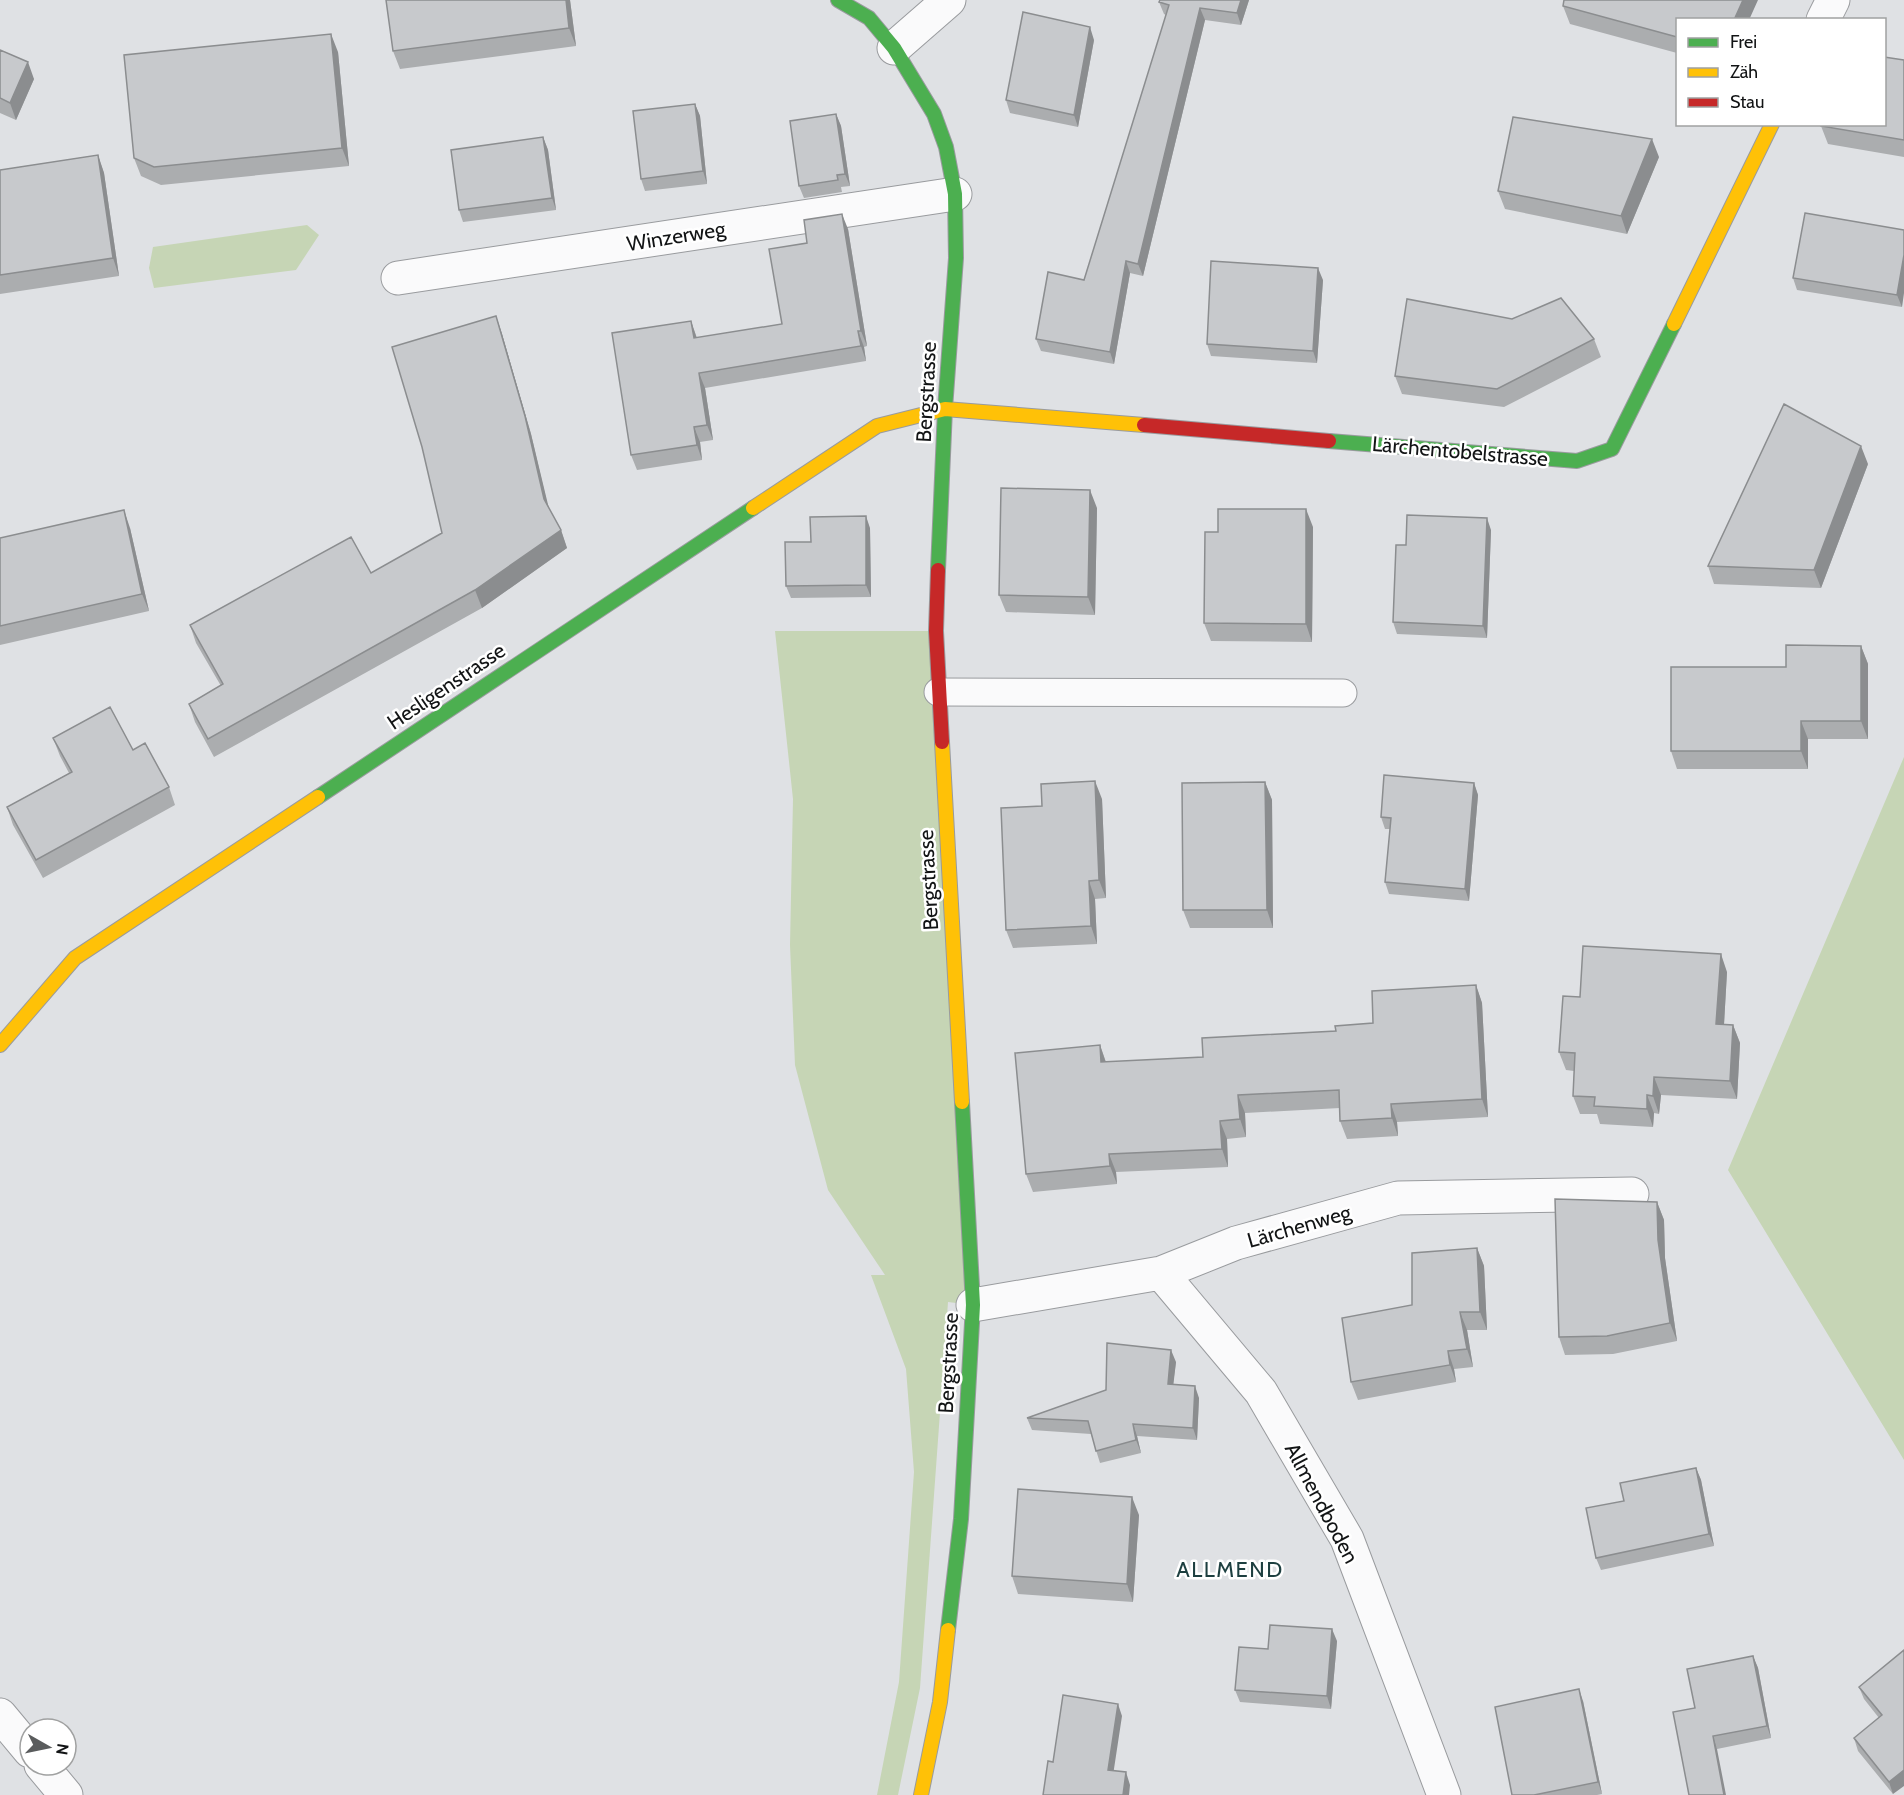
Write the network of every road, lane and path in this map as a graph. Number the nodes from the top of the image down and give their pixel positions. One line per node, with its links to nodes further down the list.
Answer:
1 (838, 0): 5 (street, Bergstrasse)
2 (949, 0): 5 (street)
3 (1833, 0): 4 (street)
4 (1824, 18)
5 (894, 48): 7 (street, Bergstrasse)
6 (1771, 126): 9 (street, Lärchentobelstrasse)
7 (955, 194): 8 (street, Winzerweg); 9 (street, Bergstrasse)
8 (398, 278)
9 (945, 408): 10 (street, Bergstrasse); 12 (street, Hesligenstrasse)
10 (938, 692): 11 (lane); 15 (street, Bergstrasse)
11 (1344, 693)
12 (0, 1045)
13 (1632, 1194): 14 (street, Lärchenweg)
14 (1161, 1273): 15 (street, Lärchenweg); 21 (street, Allmendboden)
15 (973, 1305): 20 (street, Bergstrasse)
16 (0, 1715): 17 (street)
17 (18, 1737)
18 (51, 1777): 19 (street)
19 (66, 1795)
20 (921, 1795)
21 (1444, 1795)

